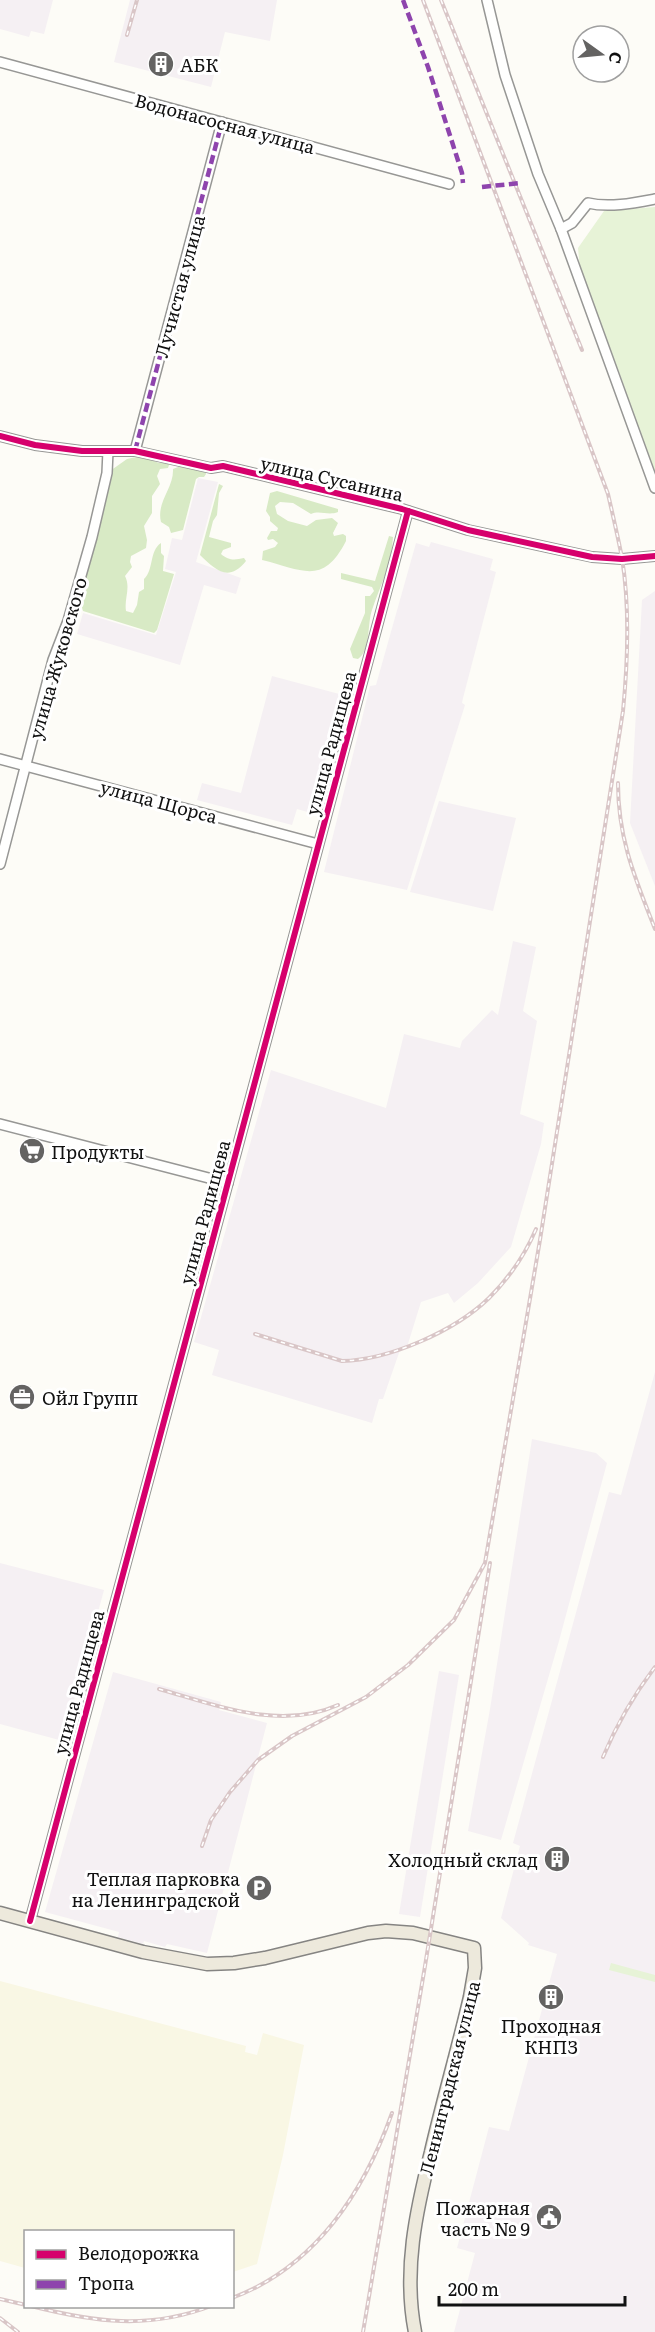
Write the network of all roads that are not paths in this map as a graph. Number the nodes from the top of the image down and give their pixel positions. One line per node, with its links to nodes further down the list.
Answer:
1 (487, 0): 6 (street)
2 (0, 62): 3 (street, Водонасосная улица)
3 (222, 122): 4 (street, Водонасосная улица); 9 (street, Лучистая улица)
4 (449, 184)
5 (655, 199): 6 (street)
6 (561, 229): 10 (street)
7 (0, 436): 8 (street, улица Сусанина)
8 (108, 451): 9 (street, улица Сусанина); 14 (street, улица Жуковского)
9 (135, 451): 11 (street, улица Сусанина)
10 (655, 488)
11 (408, 511): 12 (street, улица Сусанина); 15 (street, улица Радищева)
12 (655, 556)
13 (0, 759): 14 (street, улица Щорса)
14 (27, 766): 15 (street, улица Щорса); 16 (street, улица Жуковского)
15 (318, 844): 18 (street, улица Радищева)
16 (0, 864)
17 (0, 1124): 18 (street)
18 (228, 1183): 20 (street, улица Радищева)
19 (0, 1913): 20 (main road, Ленинградская улица)
20 (30, 1921): 21 (main road, Ленинградская улица)
21 (415, 2332)

